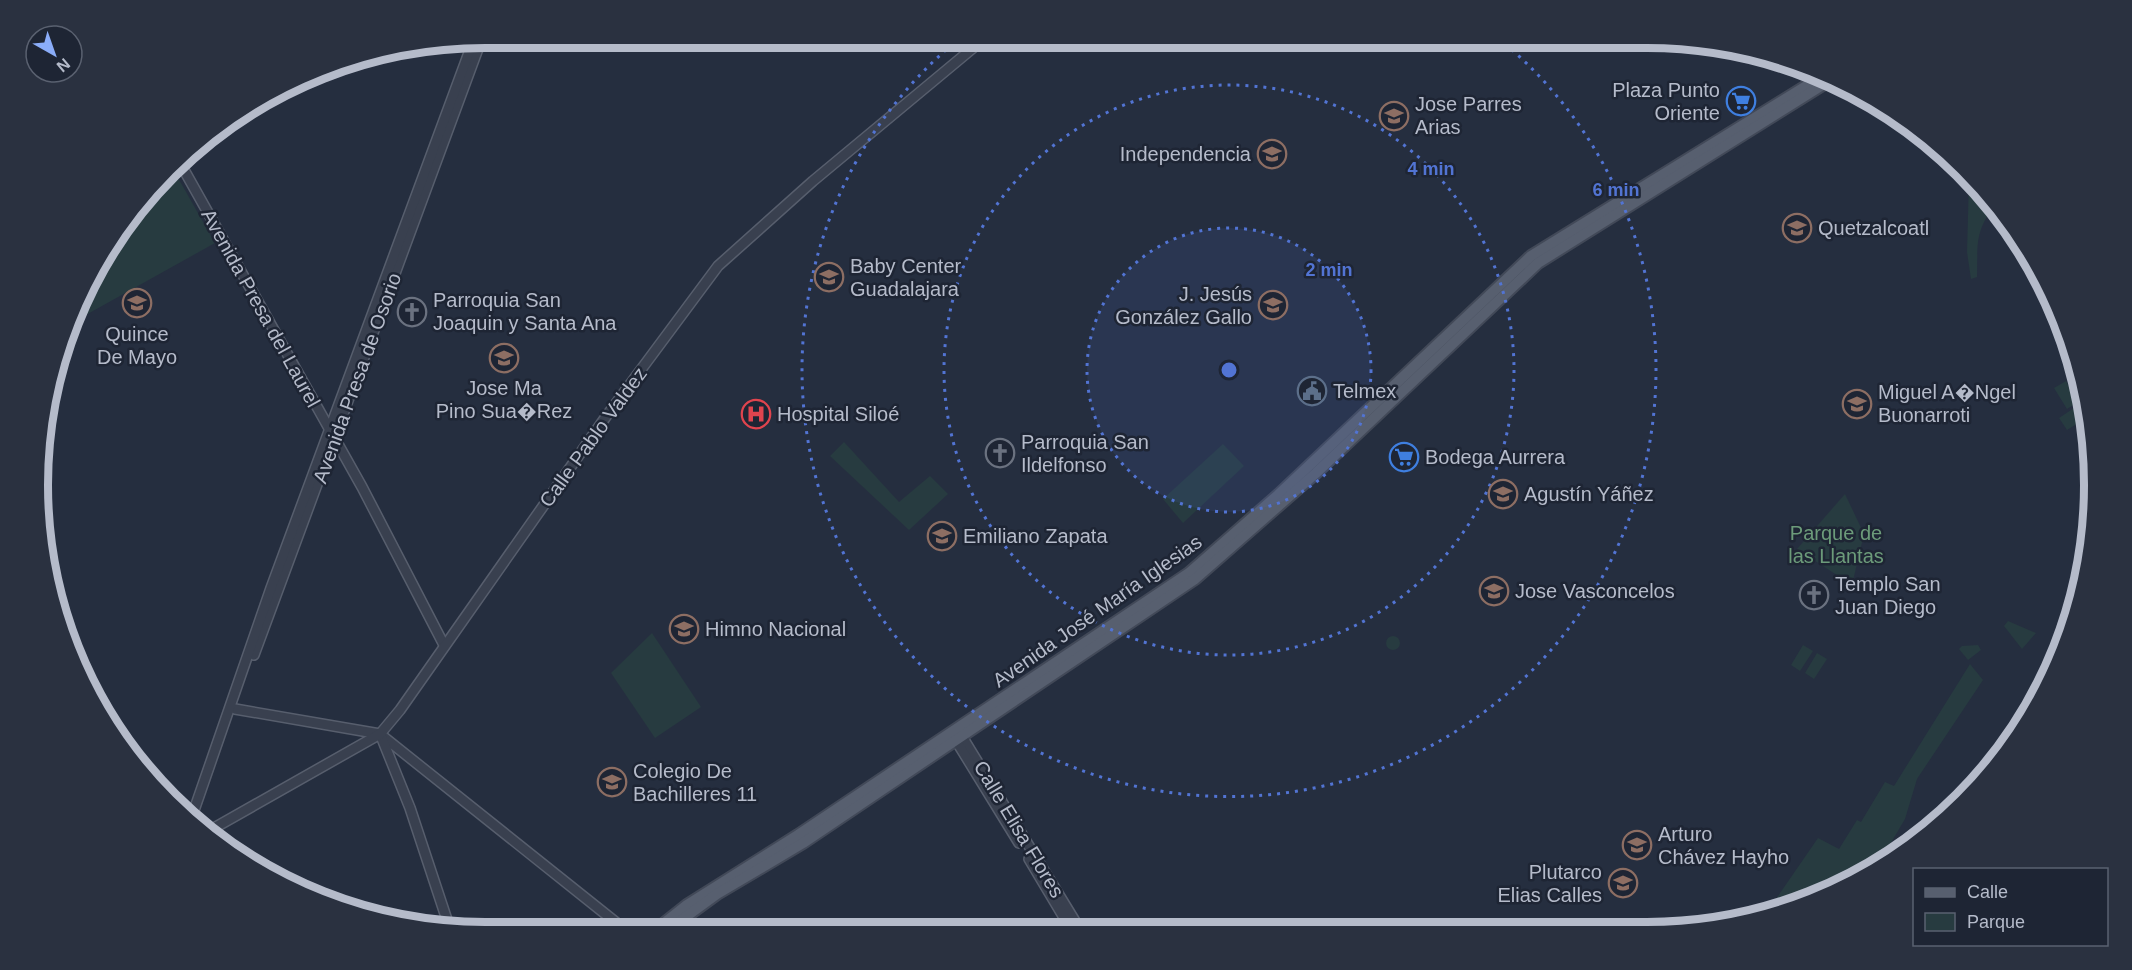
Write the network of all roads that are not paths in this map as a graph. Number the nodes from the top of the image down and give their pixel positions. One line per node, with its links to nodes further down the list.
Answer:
1 (478, 48): 7 (street, Avenida Presa de Osorio)
2 (973, 48): 8 (street, Calle Pablo Valdez)
3 (470, 49): 6 (street, Avenida Presa de Osorio)
4 (1817, 82): 11 (main road, Avenida José María Iglesias)
5 (183, 169): 6 (street, Avenida Presa del Laurel)
6 (329, 430): 7 (street, Avenida Presa del Laurel); 9 (street, Avenida Presa de Osorio)
7 (335, 440): 8 (street, Avenida Presa del Laurel); 9 (street, Avenida Presa de Osorio)
8 (444, 645): 10 (street, Calle Pablo Valdez)
9 (232, 712): 10 (street); 12 (street, Avenida Presa de Osorio)
10 (380, 734): 13 (street, Calle Pablo Valdez); 14 (street); 15 (street)
11 (956, 734): 16 (main road, Avenida José María Iglesias); 17 (main road, Avenida José María Iglesias); 18 (street, Calle Elisa Flores); 19 (street, Calle Elisa Flores)
12 (194, 811)
13 (214, 828)
14 (447, 920)
15 (615, 922)
16 (666, 922)
17 (679, 922)
18 (1067, 922)
19 (1075, 922)

